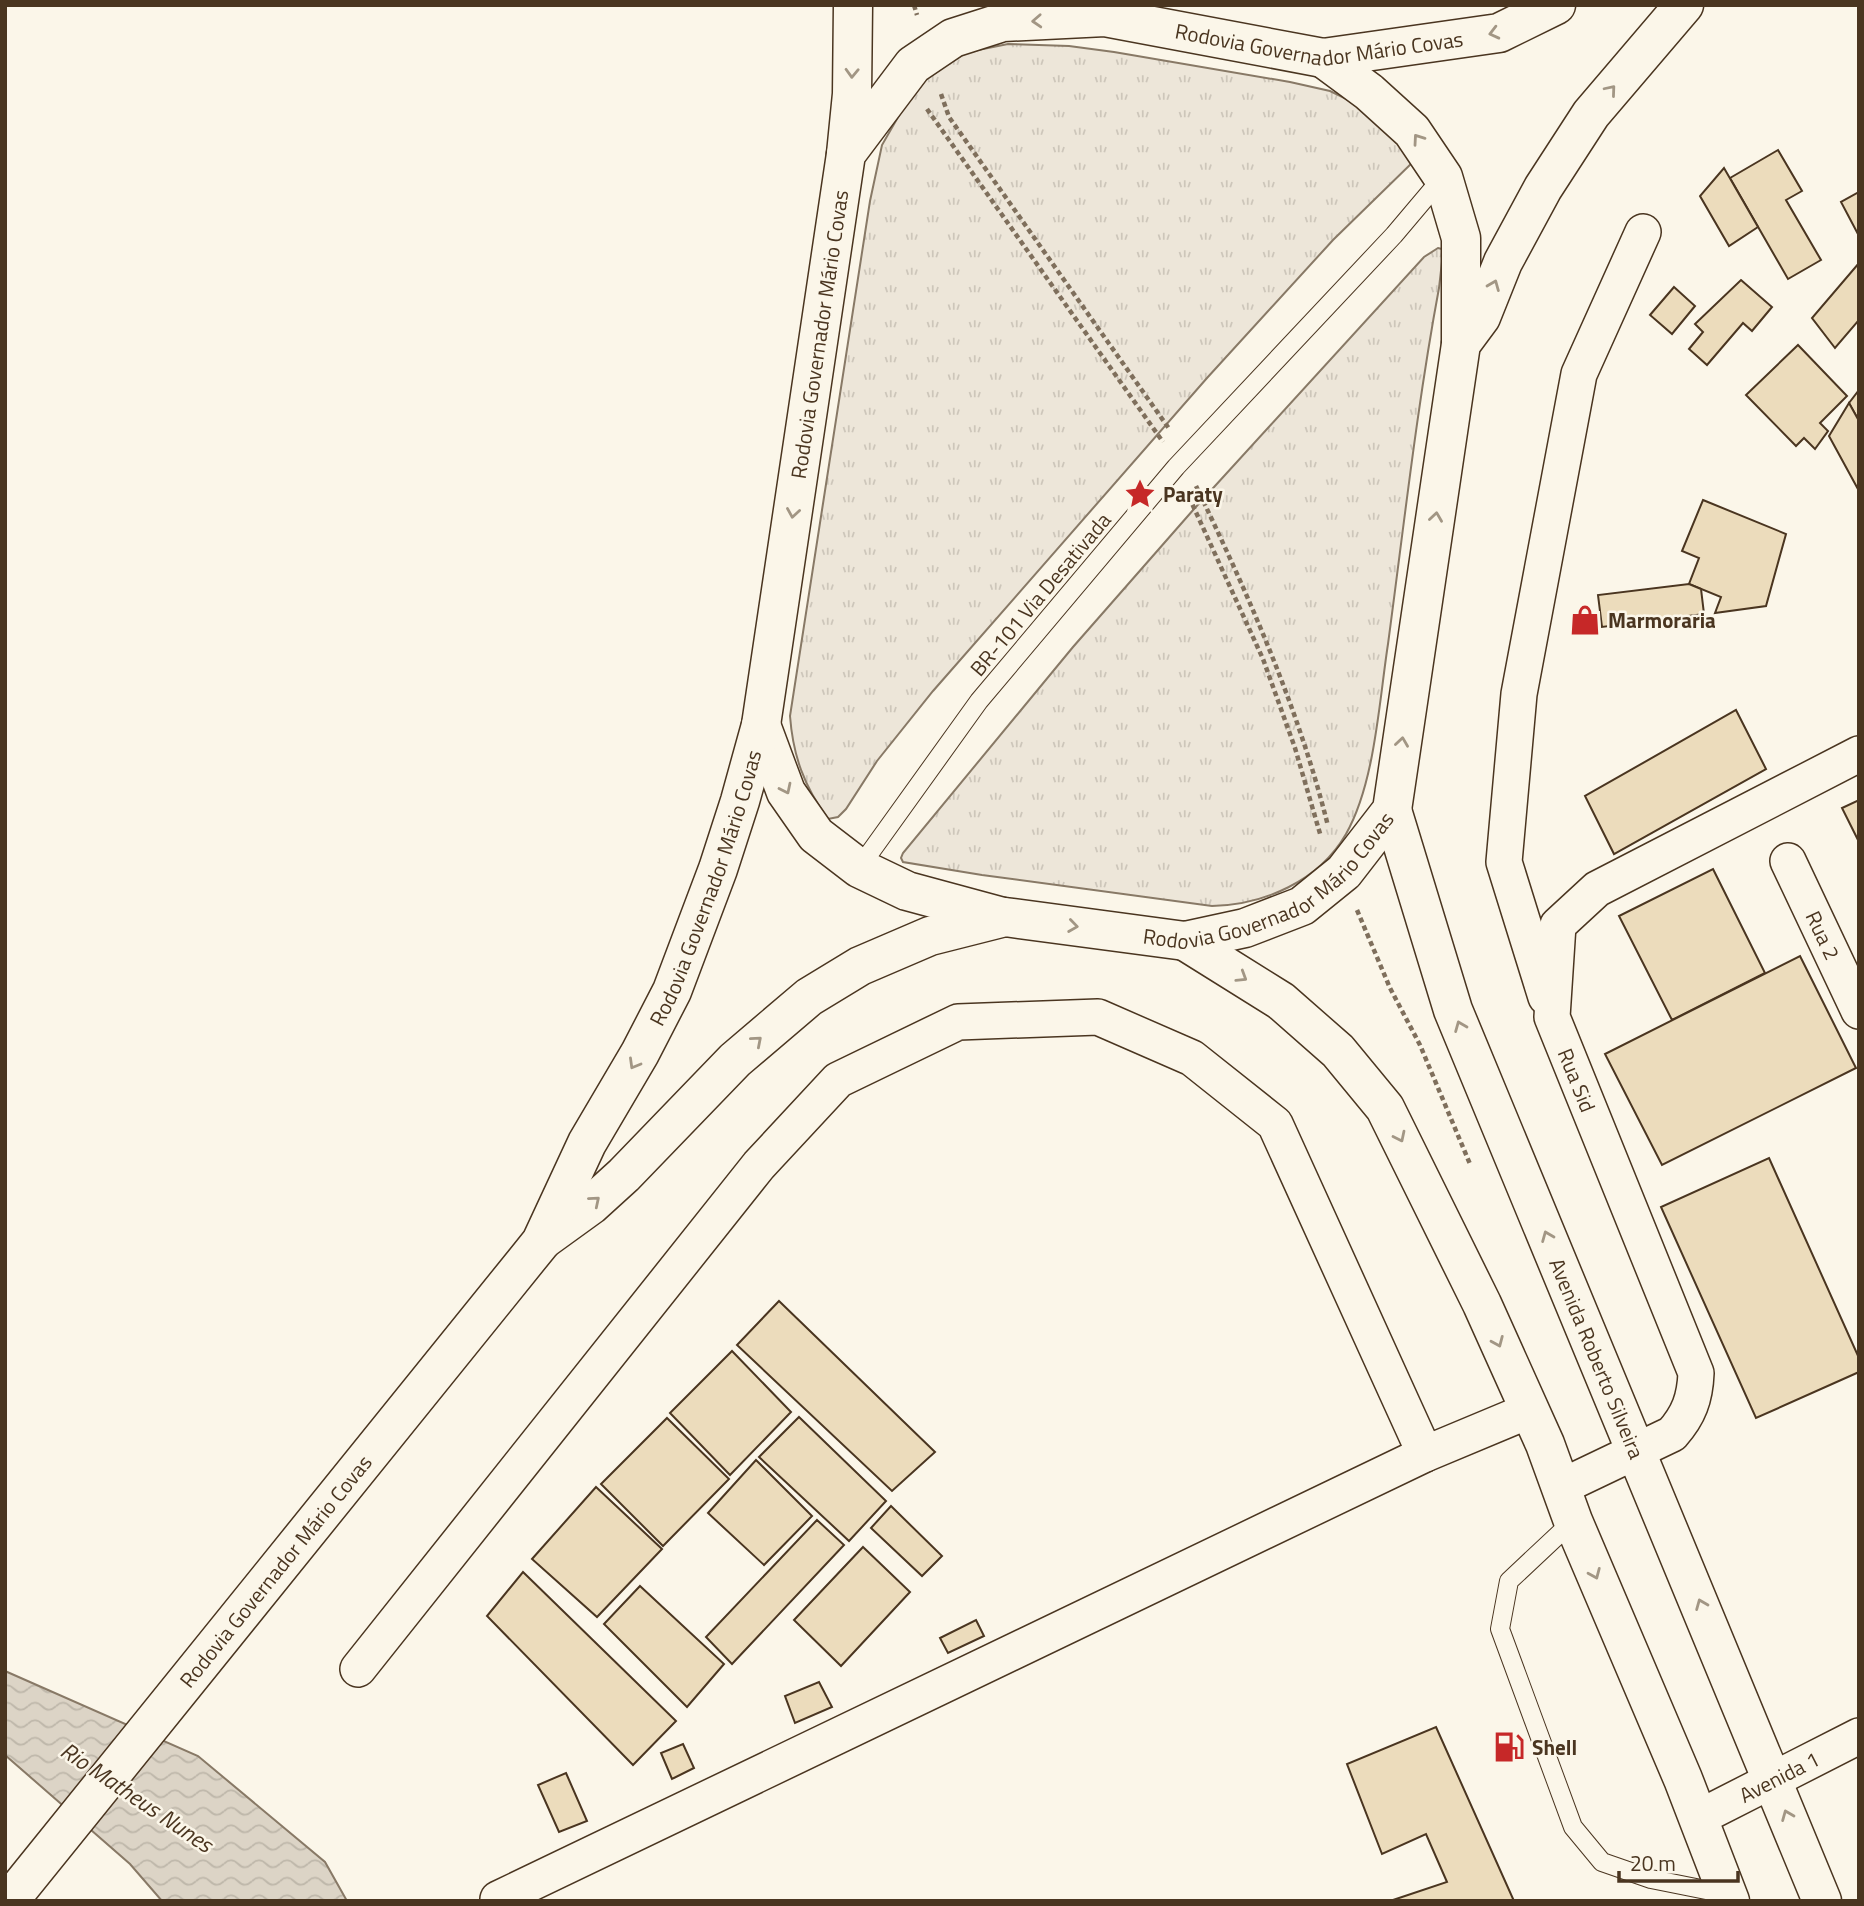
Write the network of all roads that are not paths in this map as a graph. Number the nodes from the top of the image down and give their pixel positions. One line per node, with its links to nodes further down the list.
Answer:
1 (853, 5): 6 (main road, one-way to 6)
2 (1556, 5): 5 (main road, Rodovia Governador Mário Covas, one-way to 5)
3 (1684, 5): 9 (main road, Rodovia Governador Mário Covas, one-way to 3)
4 (1096, 11): 5 (main road, Rodovia Governador Mário Covas); 6 (main road, Rodovia Governador Mário Covas, one-way to 6)
5 (1323, 58): 7 (main road, one-way to 5)
6 (846, 154): 10 (main road, Rodovia Governador Mário Covas, one-way to 10)
7 (1443, 177): 9 (main road); 14 (lane, BR-101 Via Desativada)
8 (1643, 232): 18 (street)
9 (1461, 344): 12 (main road, Rodovia Governador Mário Covas, one-way to 9)
10 (761, 725): 14 (main road, one-way to 14); 19 (main road, Rodovia Governador Mário Covas, one-way to 19)
11 (1859, 754): 18 (street, Rua Sid)
12 (1392, 810): 16 (main road, Rodovia Governador Mário Covas); 21 (main road, Avenida Roberto Silveira, one-way to 12)
13 (1788, 861): 17 (street, Rua 2)
14 (859, 868): 15 (main road)
15 (1005, 917): 16 (main road, Rodovia Governador Mário Covas, one-way to 16); 19 (main road, Rodovia Governador Mário Covas, one-way to 15)
16 (1185, 941): 20 (main road, one-way to 20)
17 (1859, 1011)
18 (1552, 1017): 21 (street, Rua Sid)
19 (541, 1242): 30 (main road, Rodovia Governador Mário Covas)
20 (1528, 1411): 22 (street); 23 (main road)
21 (1636, 1451): 23 (street, Rua Sid); 26 (main road, Avenida Roberto Silveira, one-way to 21)
22 (1425, 1454): 24 (street); 29 (street)
23 (1567, 1504): 27 (main road, one-way to 27); 28 (lane)
24 (358, 1669)
25 (1859, 1736): 26 (street, Avenida 1)
26 (1773, 1780): 27 (street, Avenida 1); 31 (main road, Avenida Roberto Silveira, one-way to 26)
27 (1698, 1818): 28 (main road)
28 (1728, 1897)
29 (498, 1899)
30 (9, 1901)
31 (1822, 1901)

